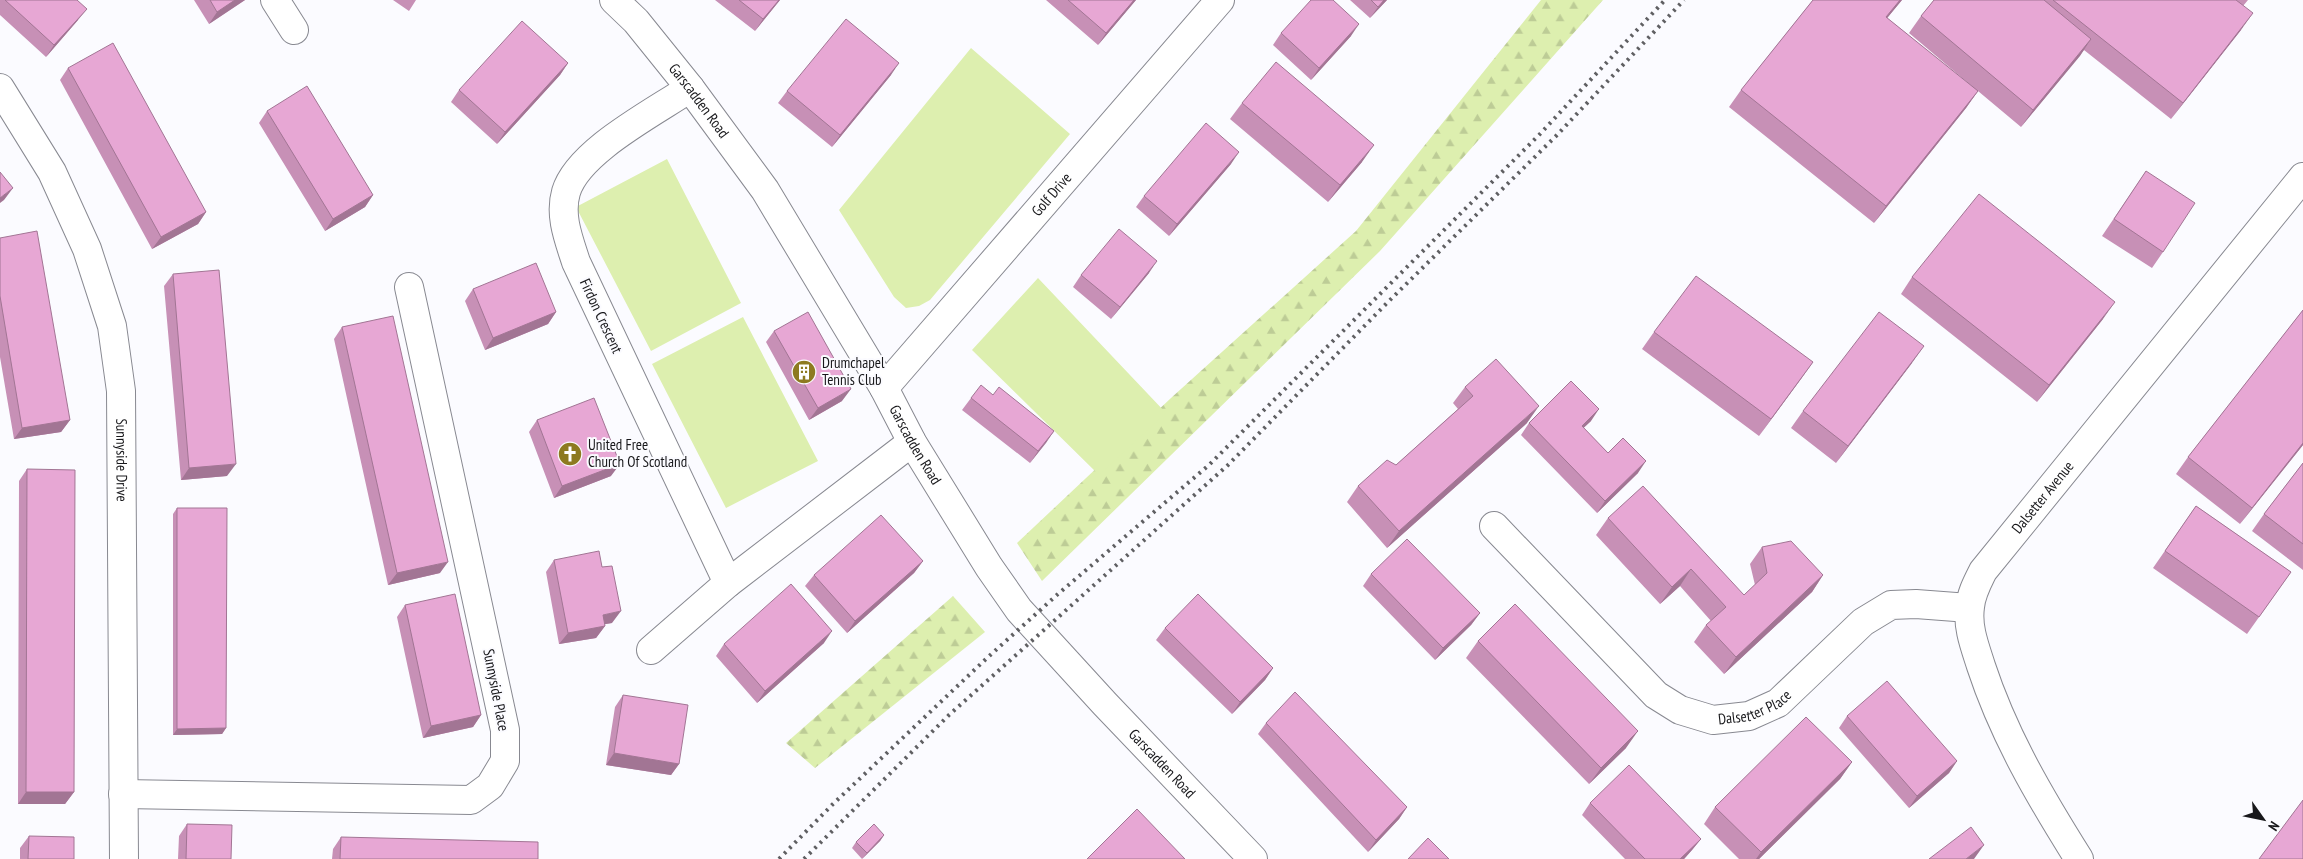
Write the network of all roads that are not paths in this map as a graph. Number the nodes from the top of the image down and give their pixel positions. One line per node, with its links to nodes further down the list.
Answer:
1 (275, 0): 4 (street)
2 (614, 0): 6 (street, Garscadden Road)
3 (1220, 0): 9 (street, Golf Drive)
4 (294, 30)
5 (0, 88): 15 (street, Sunnyside Drive)
6 (690, 88): 9 (street, Garscadden Road); 12 (street, Firdon Crescent)
7 (2303, 177): 13 (street, Dalsetter Avenue)
8 (409, 287): 15 (street, Sunnyside Place)
9 (884, 388): 10 (street, Garscadden Road)
10 (912, 442): 12 (street); 17 (street, Garscadden Road)
11 (1494, 526): 13 (street, Dalsetter Place)
12 (728, 583): 14 (street)
13 (1969, 608): 18 (street, Dalsetter Avenue)
14 (651, 650)
15 (123, 794): 16 (street, Sunnyside Drive)
16 (124, 859)
17 (1253, 859)
18 (2079, 859)

